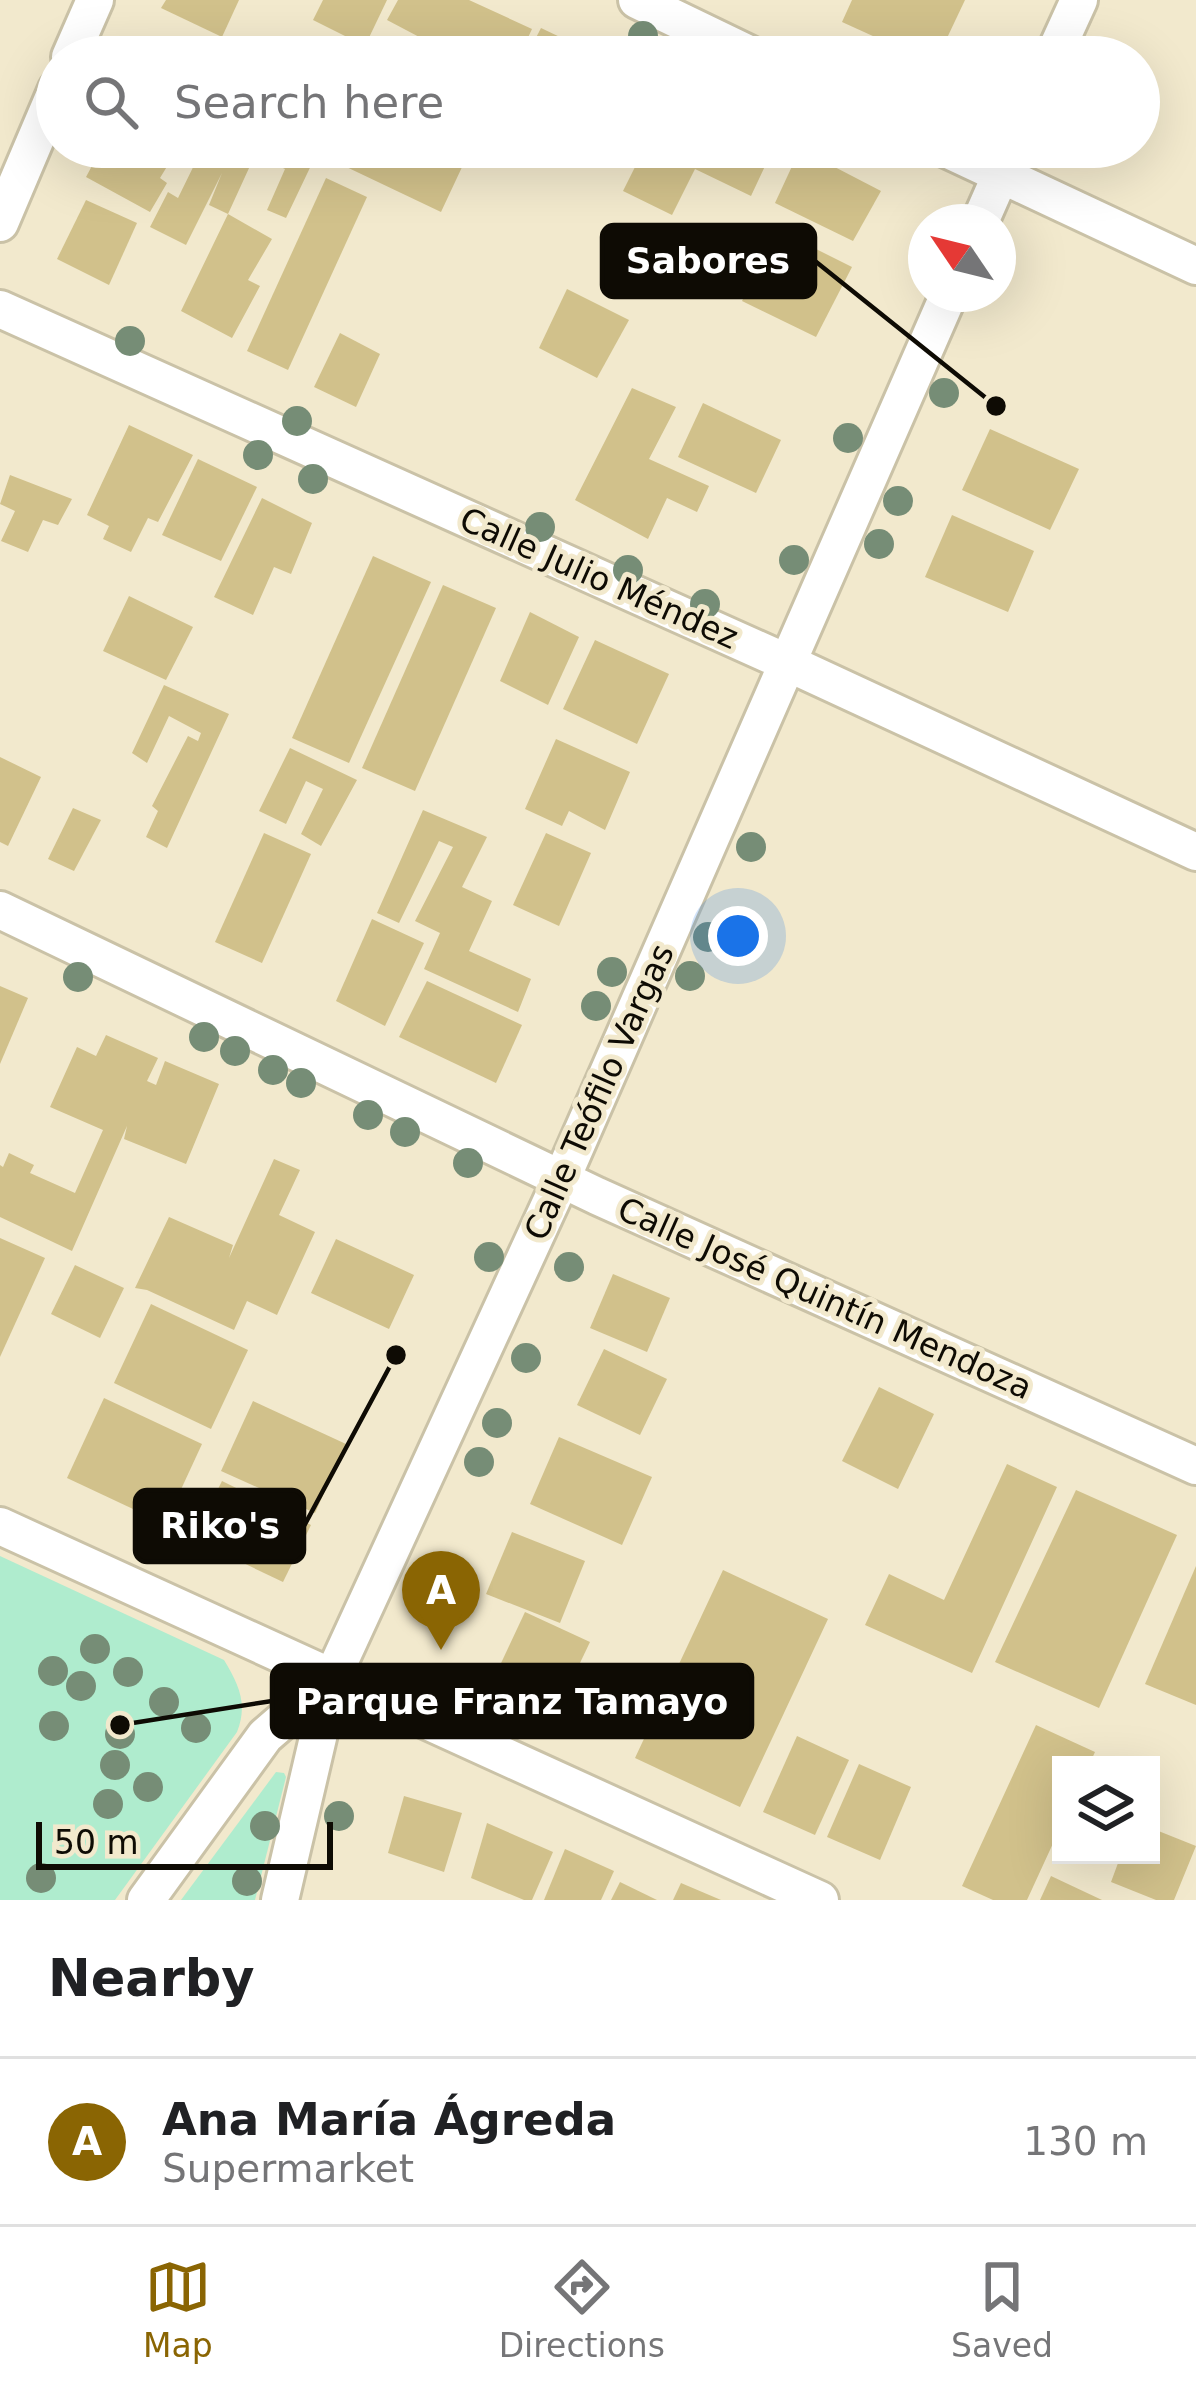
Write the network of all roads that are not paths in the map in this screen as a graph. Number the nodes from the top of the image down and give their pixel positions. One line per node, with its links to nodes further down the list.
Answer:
1 (95, 0): 4 (street)
2 (638, 0): 5 (street)
3 (1078, 0): 6 (street)
4 (79, 36)
5 (712, 36)
6 (1062, 36)
7 (36, 138): 11 (street)
8 (1004, 168): 10 (street)
9 (1020, 168): 12 (street)
10 (988, 204)
11 (0, 223)
12 (1196, 266)
13 (0, 309): 15 (street, Calle Julio Méndez)
14 (941, 312): 15 (street, Calle Teófilo Vargas)
15 (788, 663): 16 (street, Calle Julio Méndez); 18 (street, Calle Teófilo Vargas)
16 (1196, 852)
17 (0, 910): 18 (street, Calle José Quintín Mendoza)
18 (562, 1178): 19 (street, Calle José Quintín Mendoza); 21 (street, Calle Teófilo Vargas)
19 (1196, 1466)
20 (0, 1526): 21 (street)
21 (332, 1678): 22 (street); 23 (street, Calle Teófilo Vargas); 24 (street)
22 (146, 1900)
23 (280, 1900)
24 (820, 1900)

